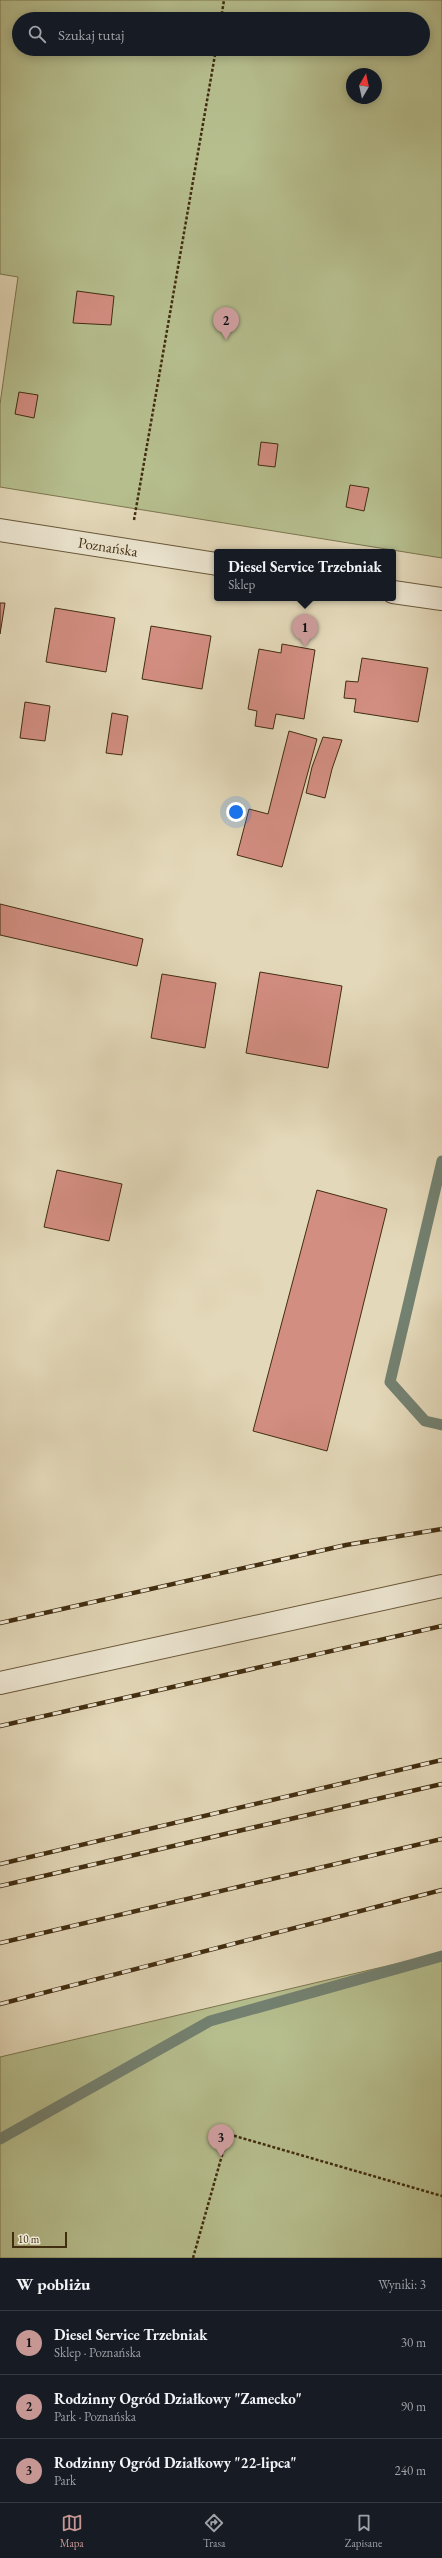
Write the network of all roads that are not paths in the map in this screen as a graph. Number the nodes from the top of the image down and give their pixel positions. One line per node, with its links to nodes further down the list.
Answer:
1 (0, 530): 2 (street, Poznańska)
2 (214, 564)
3 (396, 592): 4 (street)
4 (442, 599)
5 (442, 1586): 6 (street)
6 (0, 1683)

